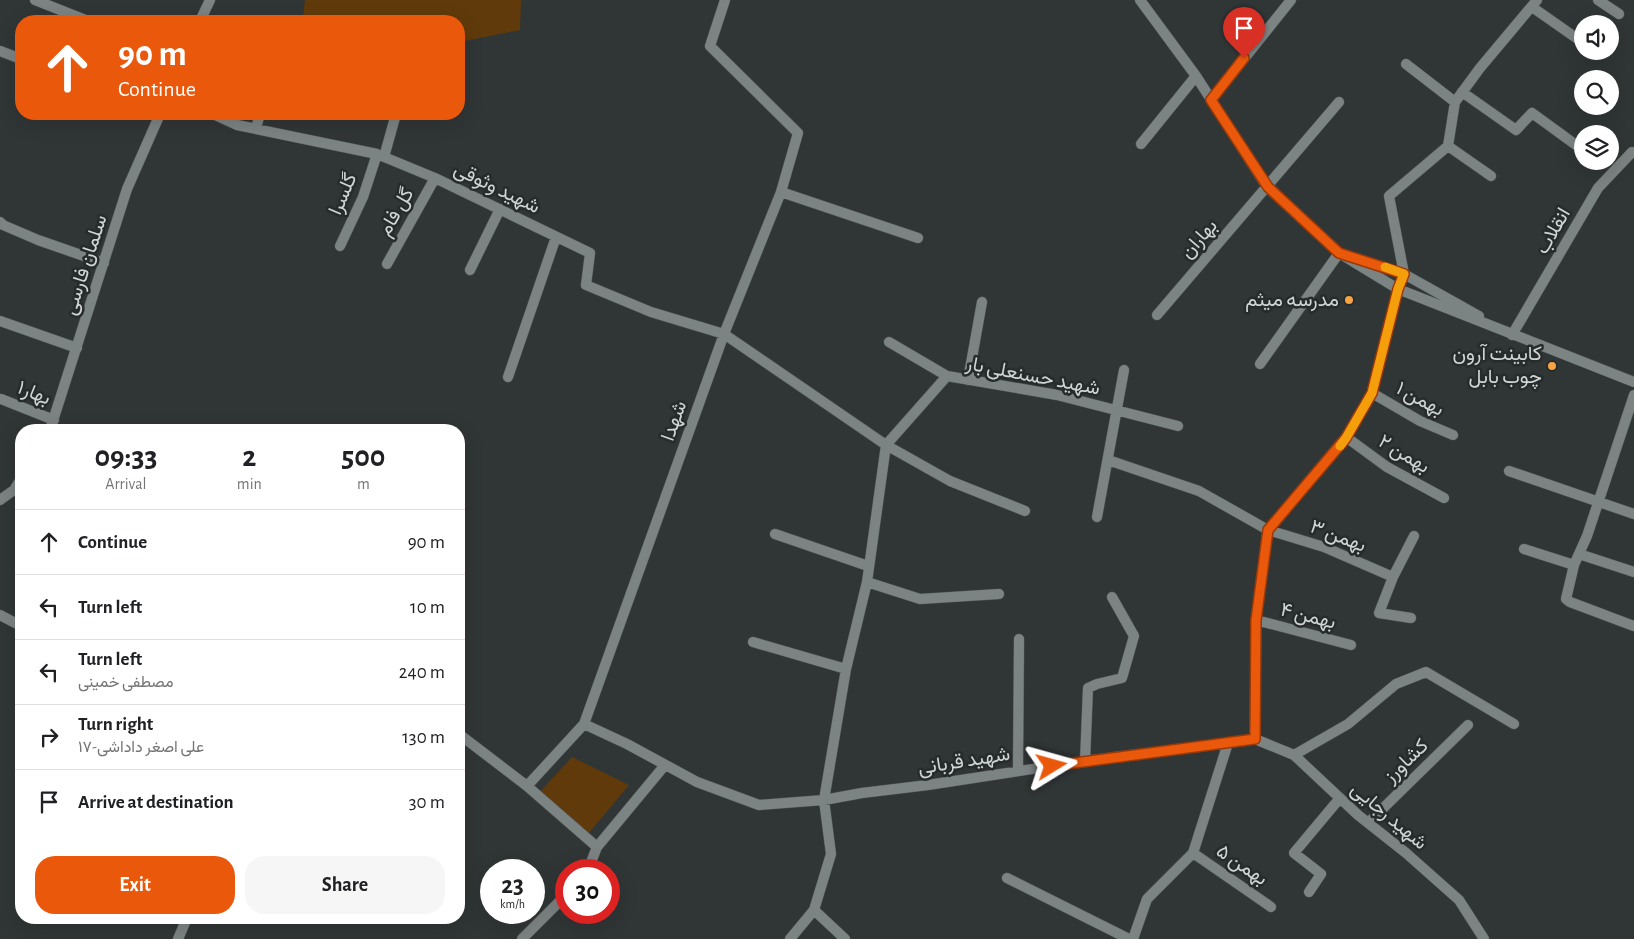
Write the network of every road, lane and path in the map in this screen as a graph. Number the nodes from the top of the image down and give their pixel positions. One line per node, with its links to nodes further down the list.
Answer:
1 (35, 0): 9 (street)
2 (210, 0): 10 (street)
3 (725, 0): 33 (street, شهدا)
4 (1291, 0): 17 (street)
5 (1598, 0): 8 (street)
6 (1142, 1): 15 (street)
7 (1534, 4): 11 (street); 16 (street)
8 (1619, 14)
9 (73, 15)
10 (203, 15)
11 (1574, 36)
12 (0, 51): 13 (street)
13 (15, 57)
14 (1406, 64): 19 (street)
15 (1196, 76): 17 (street); 25 (street)
16 (1462, 92): 19 (street); 26 (street)
17 (1211, 100): 32 (street)
18 (1339, 102): 32 (street, بهاران)
19 (1455, 102): 27 (street)
20 (157, 120): 40 (street, سلمان فارسی)
21 (226, 120): 24 (street, شهید وثوقی)
22 (258, 120): 24 (street)
23 (394, 120): 29 (street, گلسرا)
24 (256, 128): 29 (street, شهید وثوقی)
25 (1141, 144)
26 (1574, 144)
27 (1448, 146): 30 (street); 43 (street)
28 (1634, 153): 49 (street, انقلاب)
29 (381, 155): 31 (street, شهید وثوقی); 38 (street, گلسرا)
30 (1491, 176)
31 (436, 178): 34 (street, شهید وثوقی); 41 (street, گل فام)
32 (1268, 187): 39 (street); 46 (street, بهاران)
33 (781, 192): 37 (street); 48 (street, شهدا)
34 (500, 209): 36 (street, شهید وثوقی); 42 (street)
35 (0, 222): 40 (street)
36 (556, 237): 48 (street, شهید وثوقی); 55 (street)
37 (918, 238)
38 (340, 246)
39 (1339, 253): 43 (street); 44 (street); 52 (street)
40 (104, 263): 51 (street, سلمان فارسی)
41 (387, 264)
42 (470, 270)
43 (1404, 274): 44 (street); 49 (street)
44 (1398, 289): 49 (street); 58 (street)
45 (982, 302): 56 (street)
46 (1157, 315)
47 (0, 321): 51 (street)
48 (724, 334): 67 (street); 98 (street, شهدا)
49 (1512, 335): 57 (street)
50 (889, 342): 54 (street, شهید حسنعلی بار)
51 (77, 348): 63 (street, سلمان فارسی)
52 (1260, 364)
53 (1124, 370): 61 (street)
54 (947, 376): 56 (street, شهید حسنعلی بار); 67 (street)
55 (508, 377)
56 (968, 380): 61 (street, شهید حسنعلی بار)
57 (1634, 382)
58 (1372, 393): 65 (street, بهمن ۱); 66 (street)
59 (1634, 395): 73 (street)
60 (1, 399): 62 (street, بهار۱)
61 (1116, 411): 64 (street, شهید حسنعلی بار); 68 (street)
62 (50, 424)
63 (52, 424)
64 (1178, 426)
65 (1453, 435)
66 (1346, 438): 71 (street, بهمن ۲); 77 (street)
67 (886, 445): 74 (street); 83 (street)
68 (1108, 460): 76 (street); 77 (street, بهمن ۳)
69 (1509, 471): 73 (street)
70 (15, 488): 72 (street)
71 (1444, 498)
72 (0, 500)
73 (1599, 501): 75 (street); 81 (street)
74 (1025, 511)
75 (1634, 514)
76 (1097, 517)
77 (1268, 530): 85 (street, بهمن ۳); 91 (street)
78 (775, 534): 83 (street)
79 (1414, 536): 85 (street)
80 (1524, 549): 82 (street)
81 (1579, 554): 82 (street); 84 (street)
82 (1574, 565): 93 (street)
83 (868, 566): 86 (street)
84 (1634, 572)
85 (1393, 577): 90 (street)
86 (867, 582): 87 (street); 97 (street)
87 (999, 594)
88 (1112, 597): 105 (street)
89 (0, 615): 92 (street)
90 (1411, 618)
91 (1256, 620): 96 (street, بهمن ۴); 102 (street)
92 (15, 623)
93 (1634, 626)
94 (1019, 639): 107 (street)
95 (753, 642): 97 (street)
96 (1351, 644)
97 (846, 669): 110 (street)
98 (584, 724): 106 (street, شهید قربانی); 108 (street, شهدا)
99 (1514, 724): 104 (street)
100 (1468, 725): 111 (street, کشاورز)
101 (465, 739): 108 (street)
102 (1255, 739): 103 (street, شهید قربانی); 104 (street, شهید رجایی)
103 (1228, 743): 105 (street, شهید قربانی); 113 (street)
104 (1294, 755): 109 (street, شهید رجایی)
105 (1085, 761): 107 (street, شهید قربانی)
106 (665, 765): 110 (street, شهید قربانی); 112 (street)
107 (1018, 770): 110 (street, شهید قربانی)
108 (527, 786): 112 (street)
109 (1340, 798): 111 (street, شهید رجایی); 116 (street)
110 (824, 800): 119 (street)
111 (1368, 823): 127 (street, شهید رجایی)
112 (596, 847): 114 (street)
113 (1193, 853): 118 (street, بهمن ۵); 126 (street)
114 (592, 859)
115 (1006, 878): 125 (street)
116 (1309, 892)
117 (555, 906): 122 (street)
118 (1271, 906)
119 (814, 910): 123 (street); 124 (street)
120 (184, 924): 121 (street)
121 (178, 939)
122 (522, 939)
123 (790, 939)
124 (844, 939)
125 (1128, 939)
126 (1133, 939)
127 (1484, 939)

